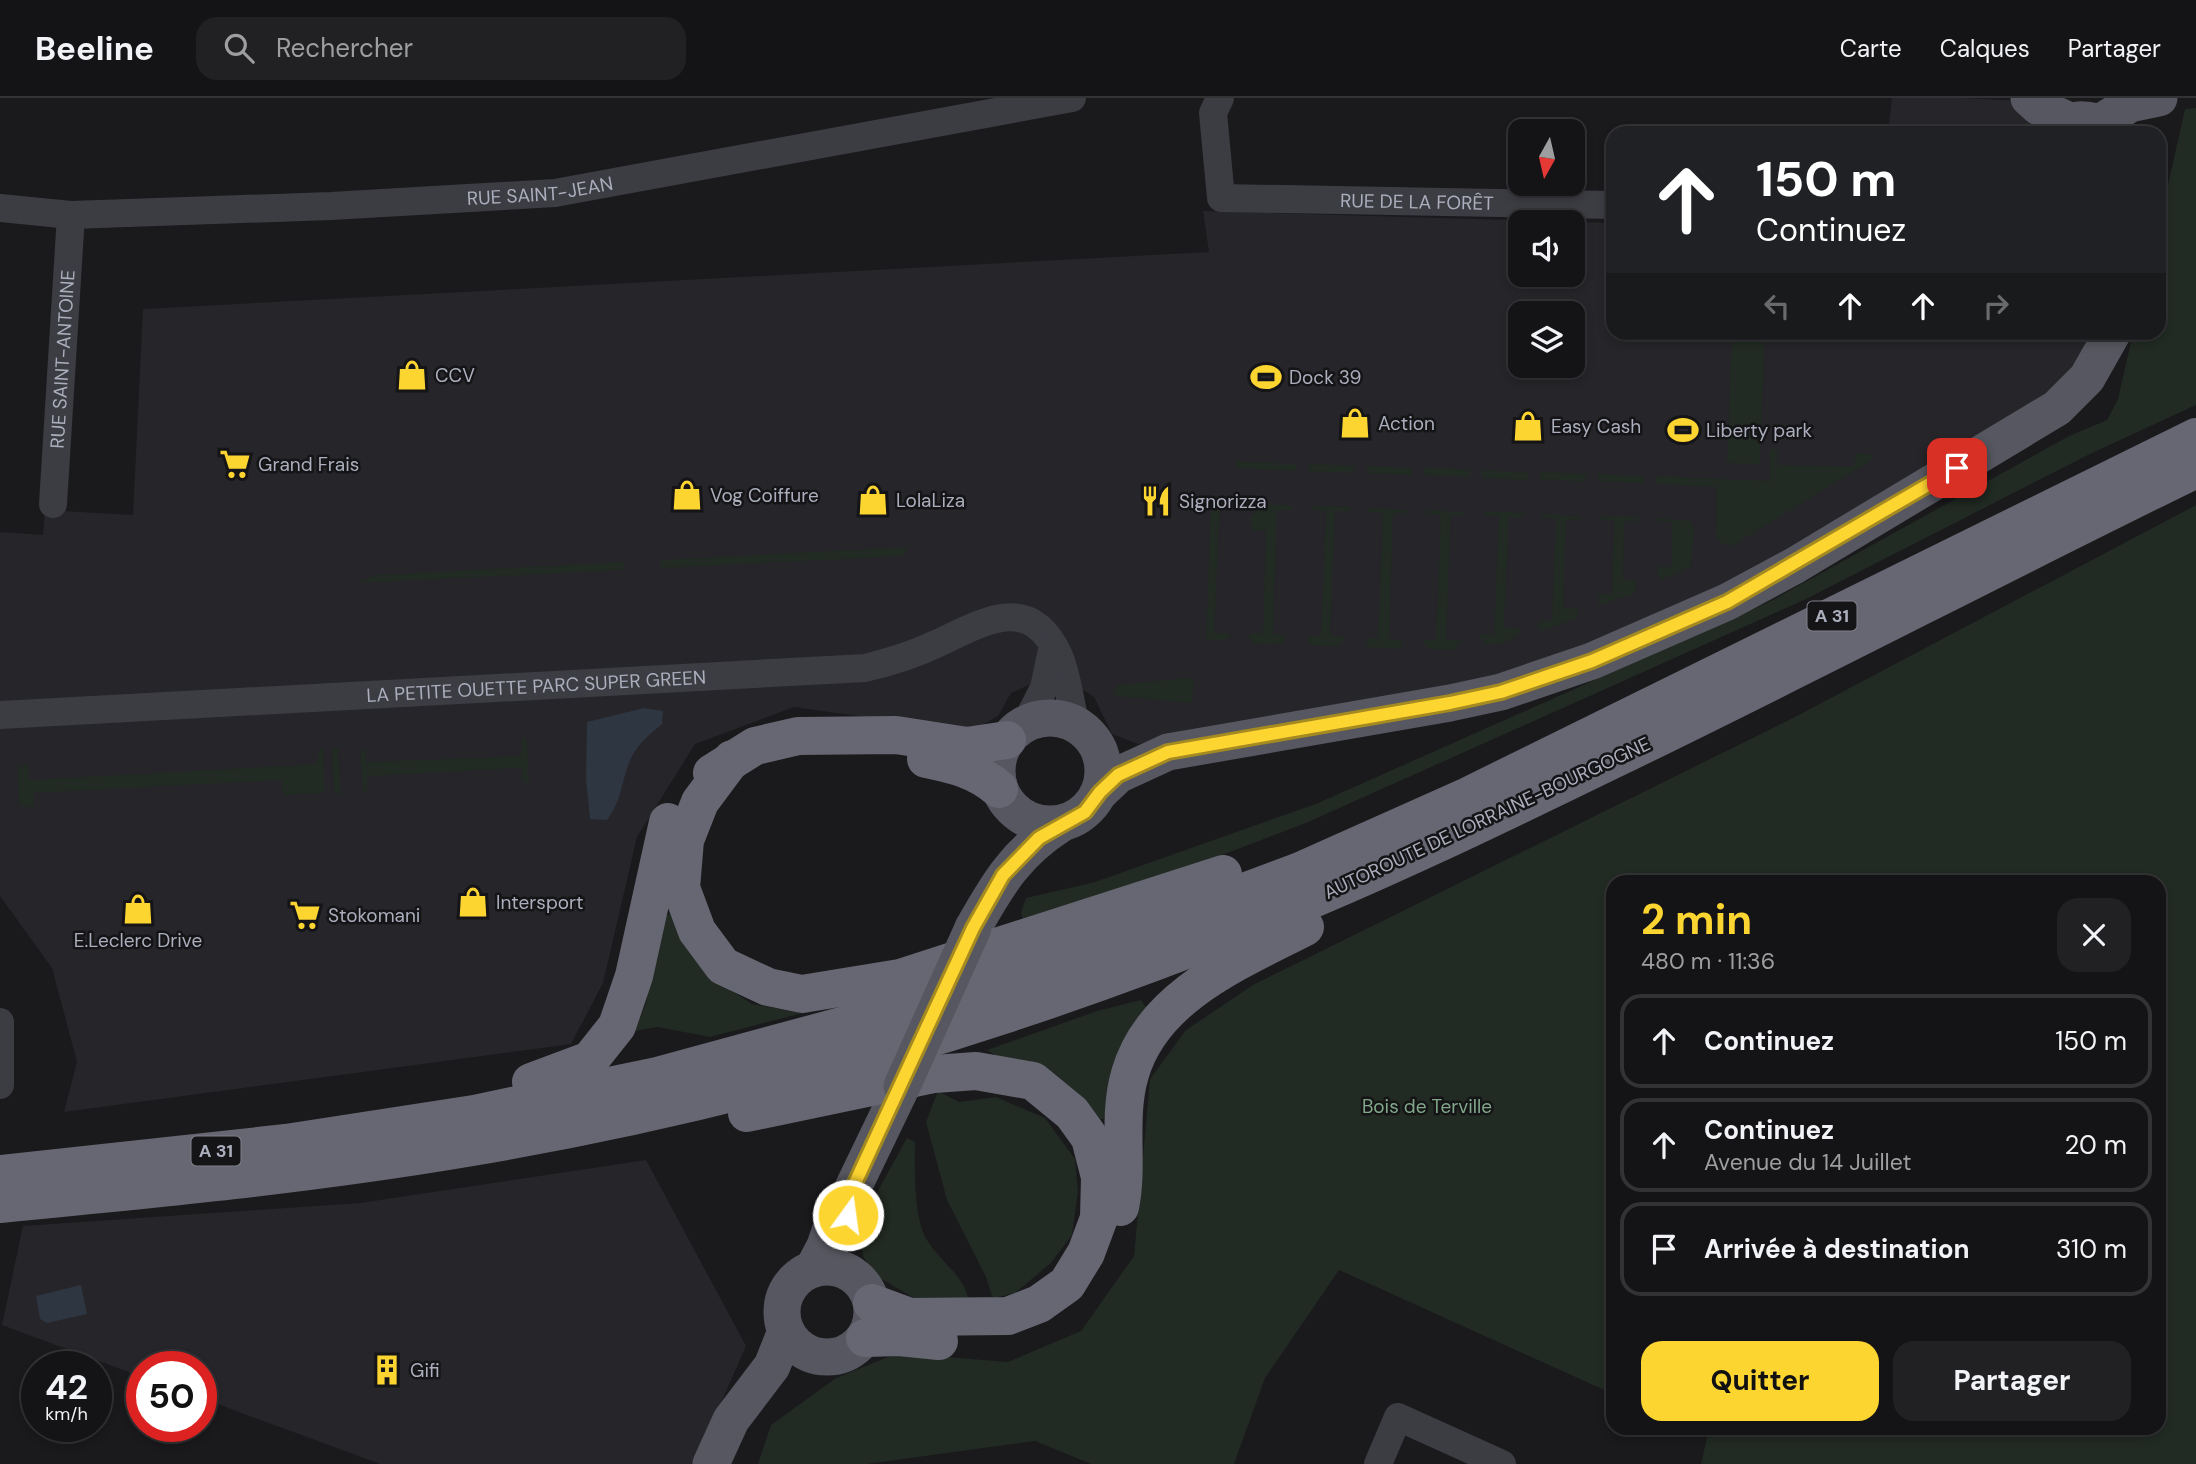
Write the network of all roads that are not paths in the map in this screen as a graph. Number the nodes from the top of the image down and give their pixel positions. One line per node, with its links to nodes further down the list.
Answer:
1 (1072, 98): 7 (street, RUE SAINT-JEAN)
2 (1220, 98): 5 (street, RUE DE LA FORÊT)
3 (2155, 100): 4 (main road)
4 (2073, 123)
5 (1606, 205)
6 (0, 208): 7 (street, RUE SAINT-JEAN)
7 (71, 215): 11 (street, RUE SAINT-ANTOINE)
8 (2108, 340): 17 (main road)
9 (2196, 437): 21 (highway, AUTOROUTE DE LORRAINE-BOURGOGNE / A 31)
10 (2196, 469): 23 (highway, AUTOROUTE DE LORRAINE-BOURGOGNE / A 31)
11 (53, 504)
12 (1053, 645): 13 (street, LA PETITE OUETTE PARC SUPER GREEN); 14 (street, LA PETITE OUETTE PARC SUPER GREEN); 15 (street)
13 (0, 715)
14 (1081, 728): 15 (main road); 17 (main road); 19 (main road)
15 (1016, 732): 16 (highway); 20 (main road)
16 (844, 735): 18 (highway); 20 (highway)
17 (1168, 752): 19 (main road)
18 (732, 759): 21 (highway); 27 (highway)
19 (1100, 792): 22 (main road)
20 (1002, 795): 22 (main road); 24 (main road)
21 (1468, 796): 27 (highway, AUTOROUTE DE LORRAINE-BOURGOGNE / A 31)
22 (1062, 824): 24 (main road)
23 (1409, 859): 28 (highway, AUTOROUTE DE LORRAINE-BOURGOGNE / A 31); 34 (highway)
24 (1003, 875): 30 (main road, bridge)
25 (0, 1022): 26 (street)
26 (0, 1085)
27 (431, 1121): 29 (highway, AUTOROUTE DE LORRAINE-BOURGOGNE / A 31)
28 (470, 1147): 31 (highway, AUTOROUTE DE LORRAINE-BOURGOGNE / A 31); 34 (highway)
29 (0, 1174)
30 (850, 1194): 32 (main road); 33 (main road)
31 (0, 1204)
32 (813, 1269): 33 (main road); 35 (main road)
33 (850, 1273): 34 (main road)
34 (868, 1321): 36 (main road)
35 (786, 1331): 36 (main road); 37 (main road)
36 (824, 1358): 38 (main road)
37 (710, 1464)
38 (732, 1464)
39 (1378, 1464): 40 (street)
40 (1502, 1464)

